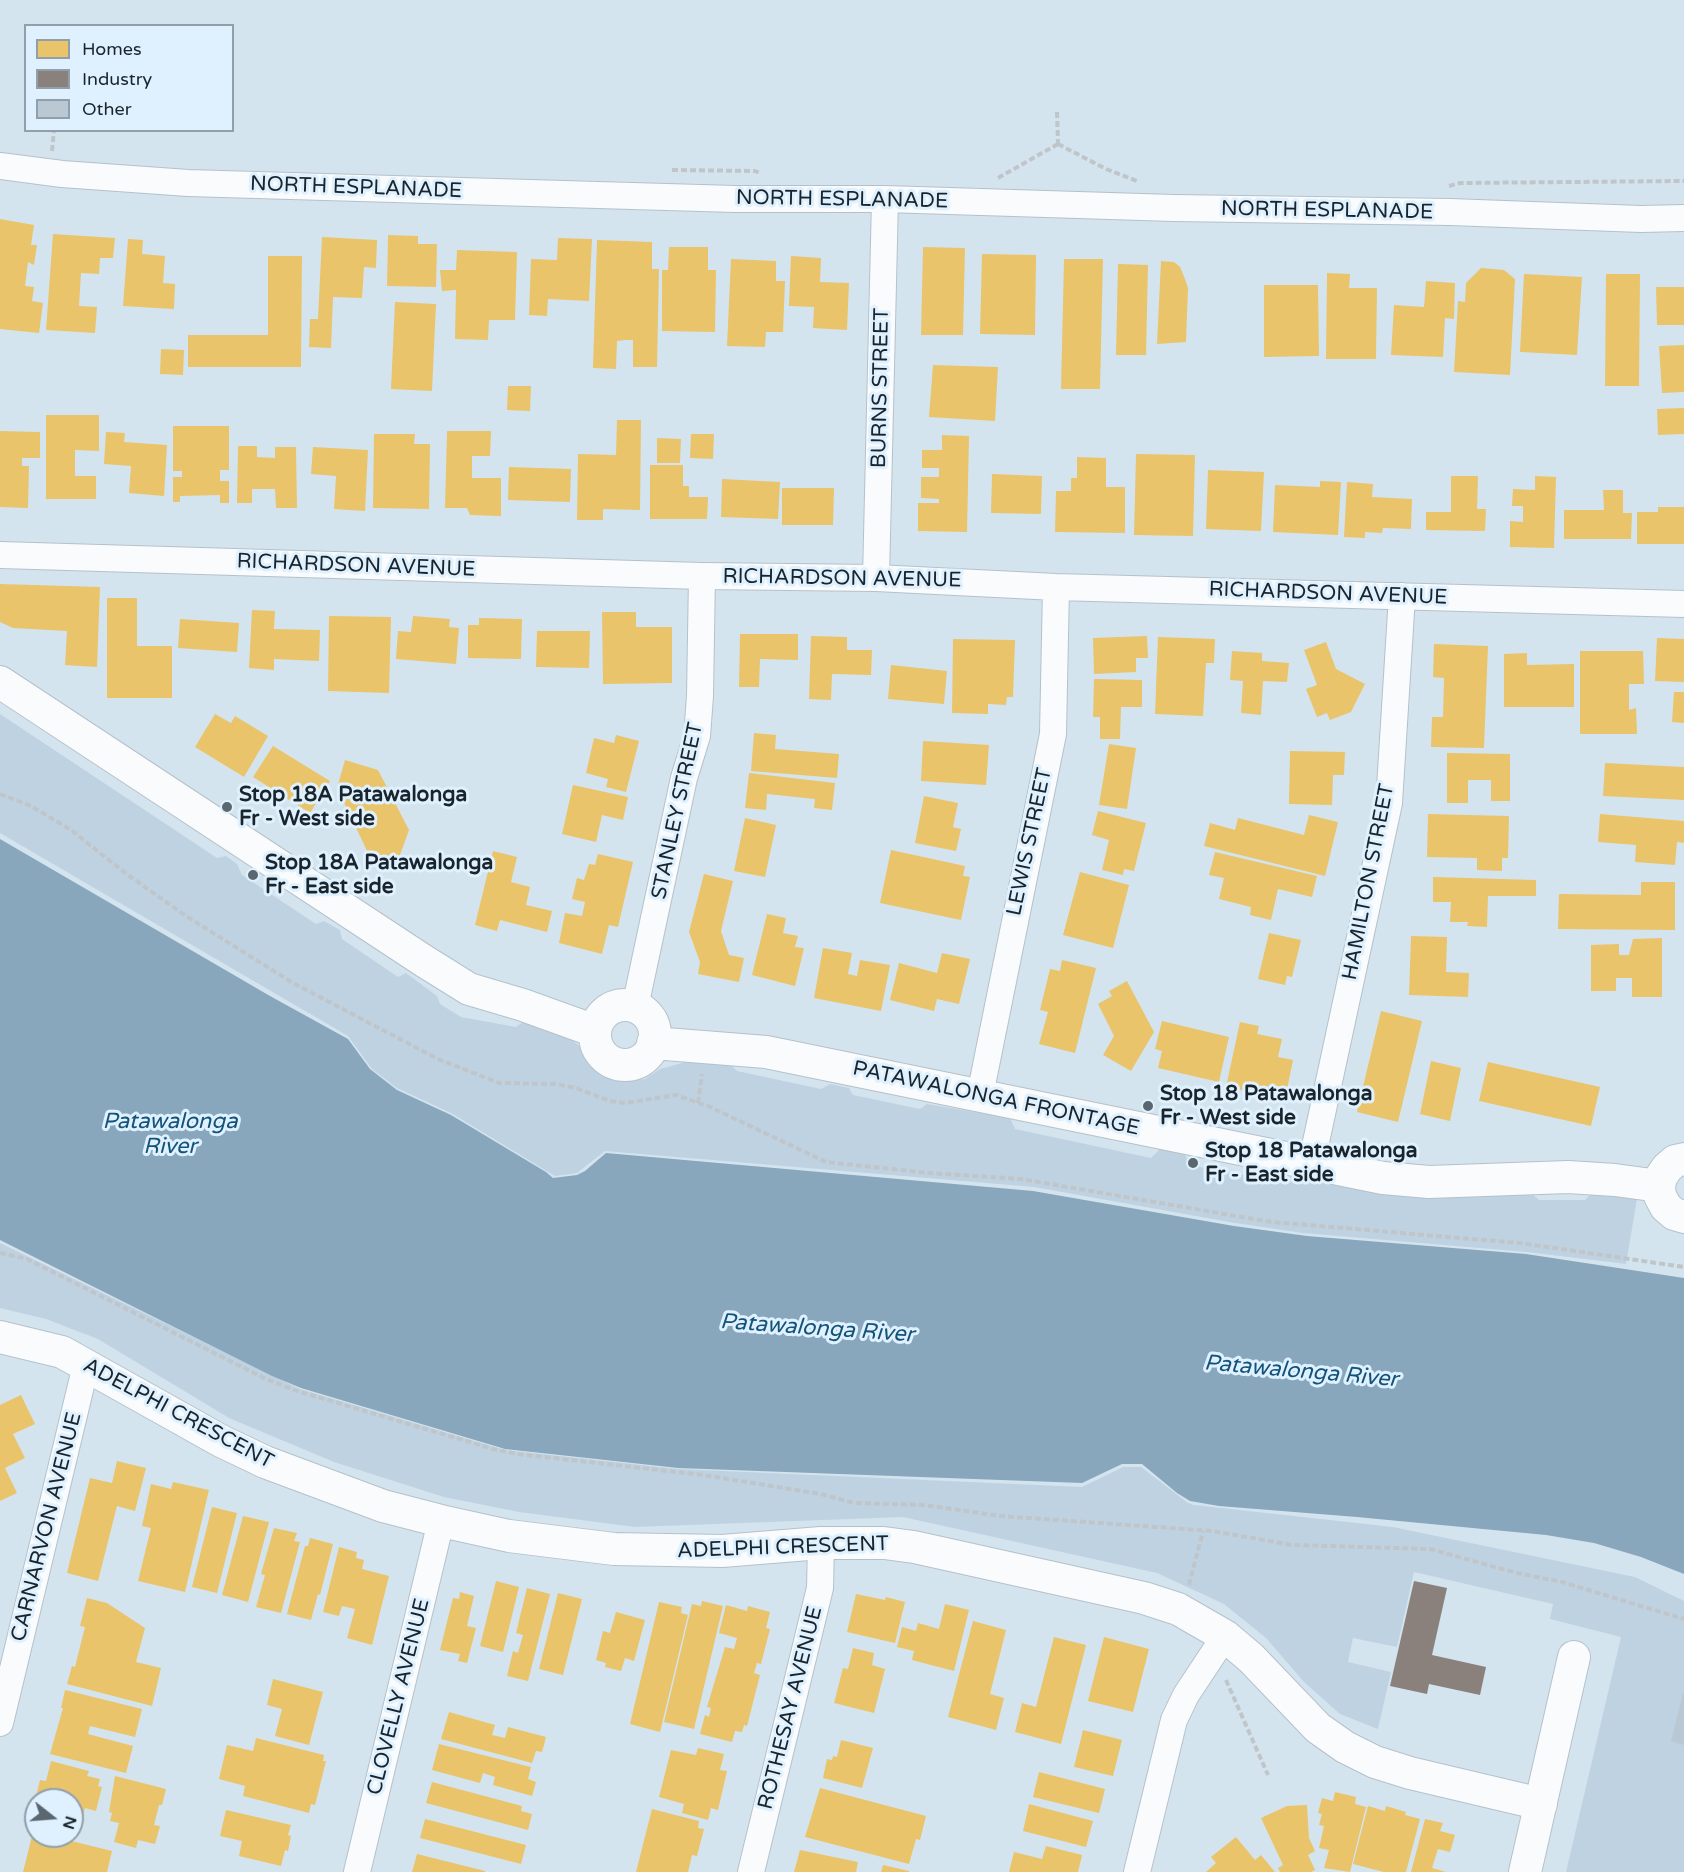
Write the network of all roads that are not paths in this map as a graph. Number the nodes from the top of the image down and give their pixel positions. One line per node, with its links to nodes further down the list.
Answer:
1 (0, 166): 2 (street, NORTH ESPLANADE)
2 (885, 199): 3 (street, NORTH ESPLANADE); 6 (street, BURNS STREET)
3 (1684, 218)
4 (0, 555): 5 (street, RICHARDSON AVENUE)
5 (702, 576): 6 (street, RICHARDSON AVENUE); 11 (street, STANLEY STREET)
6 (876, 578): 7 (street, RICHARDSON AVENUE)
7 (1056, 586): 8 (street, RICHARDSON AVENUE); 14 (street, LEWIS STREET)
8 (1402, 596): 9 (street, RICHARDSON AVENUE); 16 (street, HAMILTON STREET)
9 (1684, 604)
10 (0, 682): 12 (street)
11 (635, 1007): 12 (street); 13 (street)
12 (595, 1031): 13 (street)
13 (653, 1043): 14 (street, PATAWALONGA FRONTAGE)
14 (980, 1095): 16 (street, PATAWALONGA FRONTAGE)
15 (1684, 1159): 17 (street)
16 (1311, 1165): 17 (street, PATAWALONGA FRONTAGE)
17 (1659, 1186): 18 (street)
18 (1684, 1217)
19 (0, 1337): 20 (street, ADELPHI CRESCENT)
20 (86, 1365): 21 (street, ADELPHI CRESCENT); 25 (street, CARNARVON AVENUE)
21 (441, 1521): 22 (street, ADELPHI CRESCENT); 27 (street, CLOVELLY AVENUE)
22 (821, 1543): 23 (street, ADELPHI CRESCENT); 28 (street, ROTHESAY AVENUE)
23 (1225, 1636): 26 (street, ADELPHI CRESCENT); 29 (street)
24 (1574, 1657): 26 (street)
25 (0, 1723)
26 (1541, 1804): 30 (street)
27 (357, 1872)
28 (751, 1872)
29 (1137, 1872)
30 (1526, 1872)

